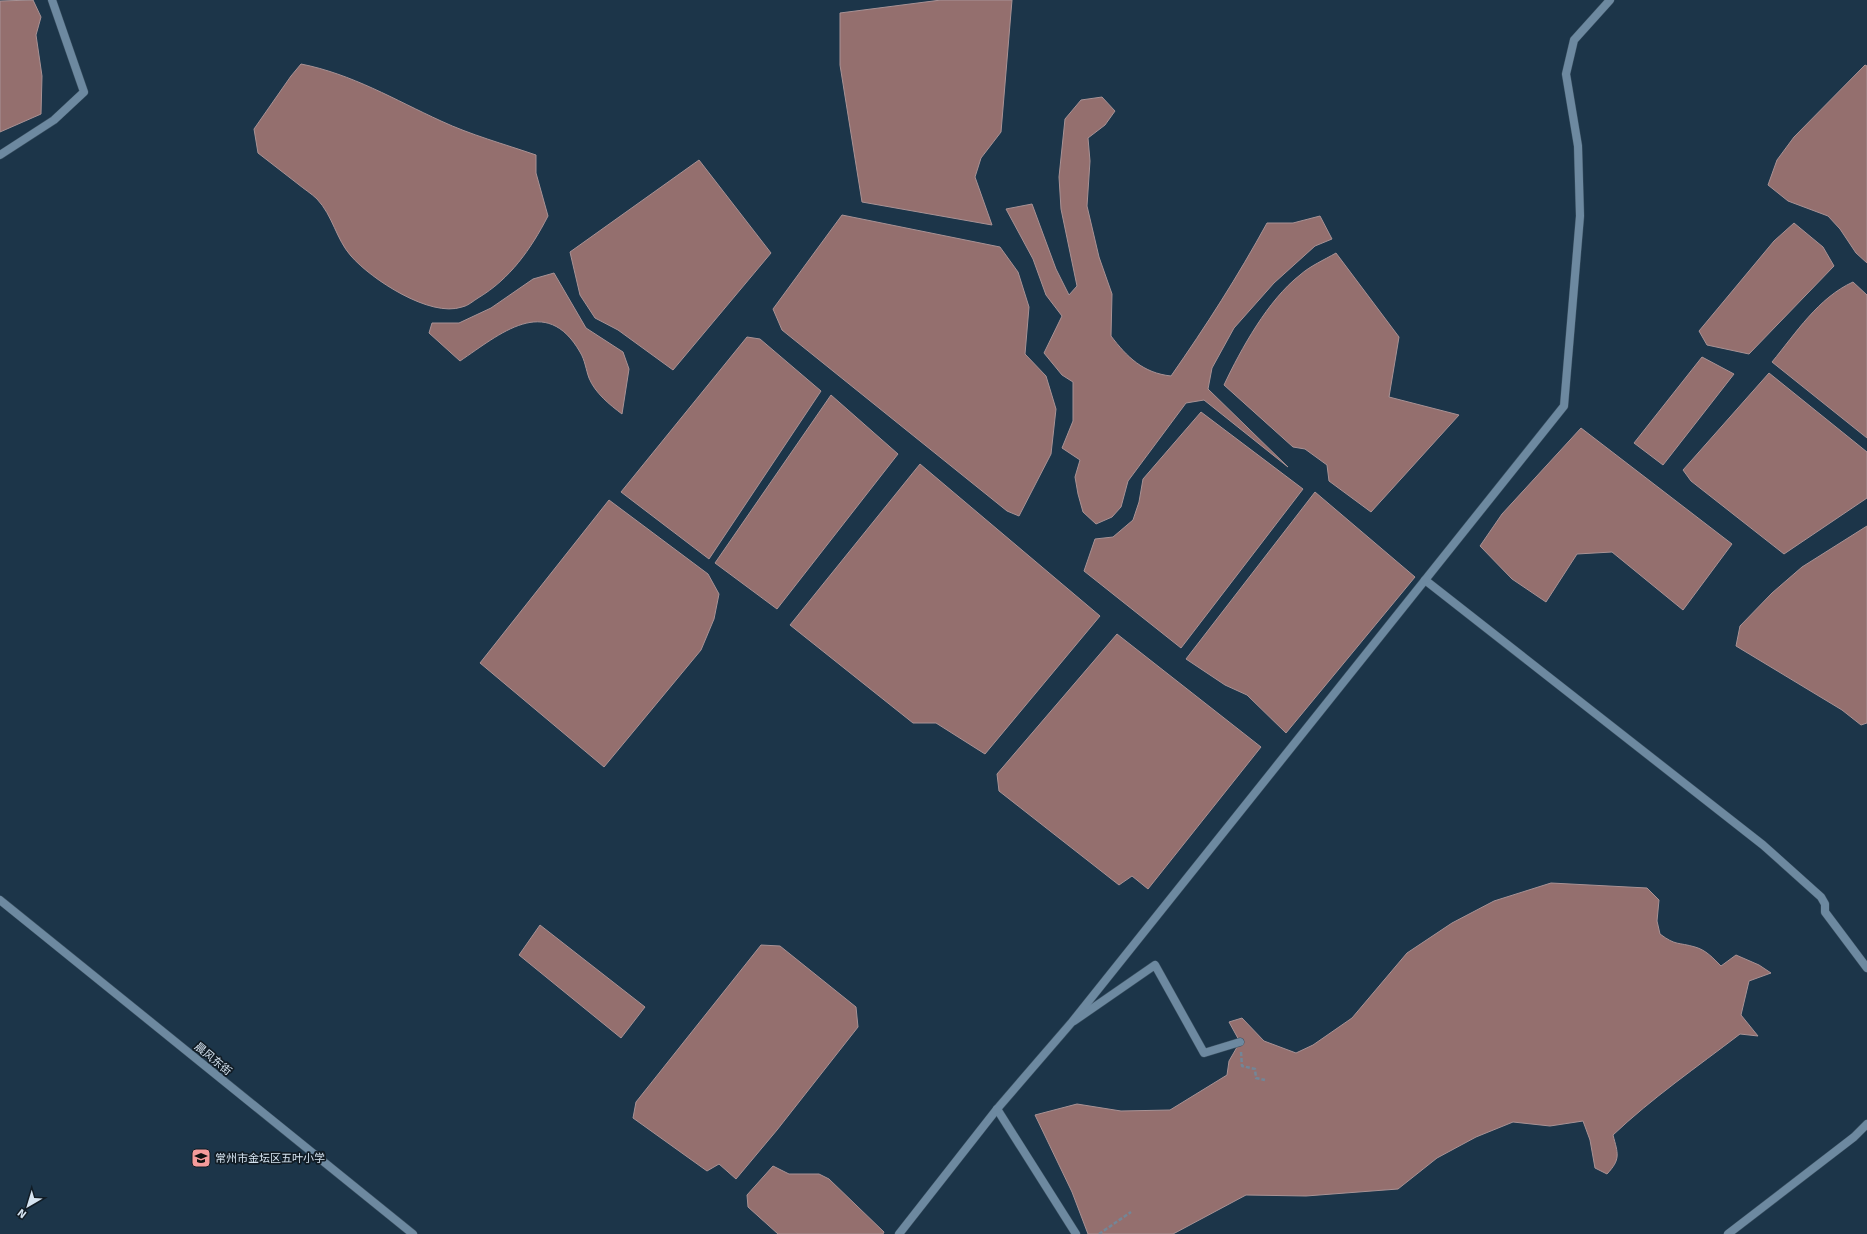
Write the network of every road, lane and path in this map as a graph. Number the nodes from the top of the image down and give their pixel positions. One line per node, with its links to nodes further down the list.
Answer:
1 (52, 0): 3 (street)
2 (1610, 0): 4 (street)
3 (0, 155)
4 (1425, 580): 6 (street); 7 (street)
5 (0, 900): 13 (street, 晨风东街)
6 (1867, 968)
7 (1072, 1022): 8 (street); 10 (street)
8 (1240, 1042): 9 (path)
9 (1265, 1080)
10 (997, 1109): 14 (street); 15 (street)
11 (1867, 1124): 17 (street)
12 (1131, 1212): 16 (path)
13 (412, 1234)
14 (899, 1234)
15 (1076, 1234)
16 (1099, 1234)
17 (1728, 1234)

